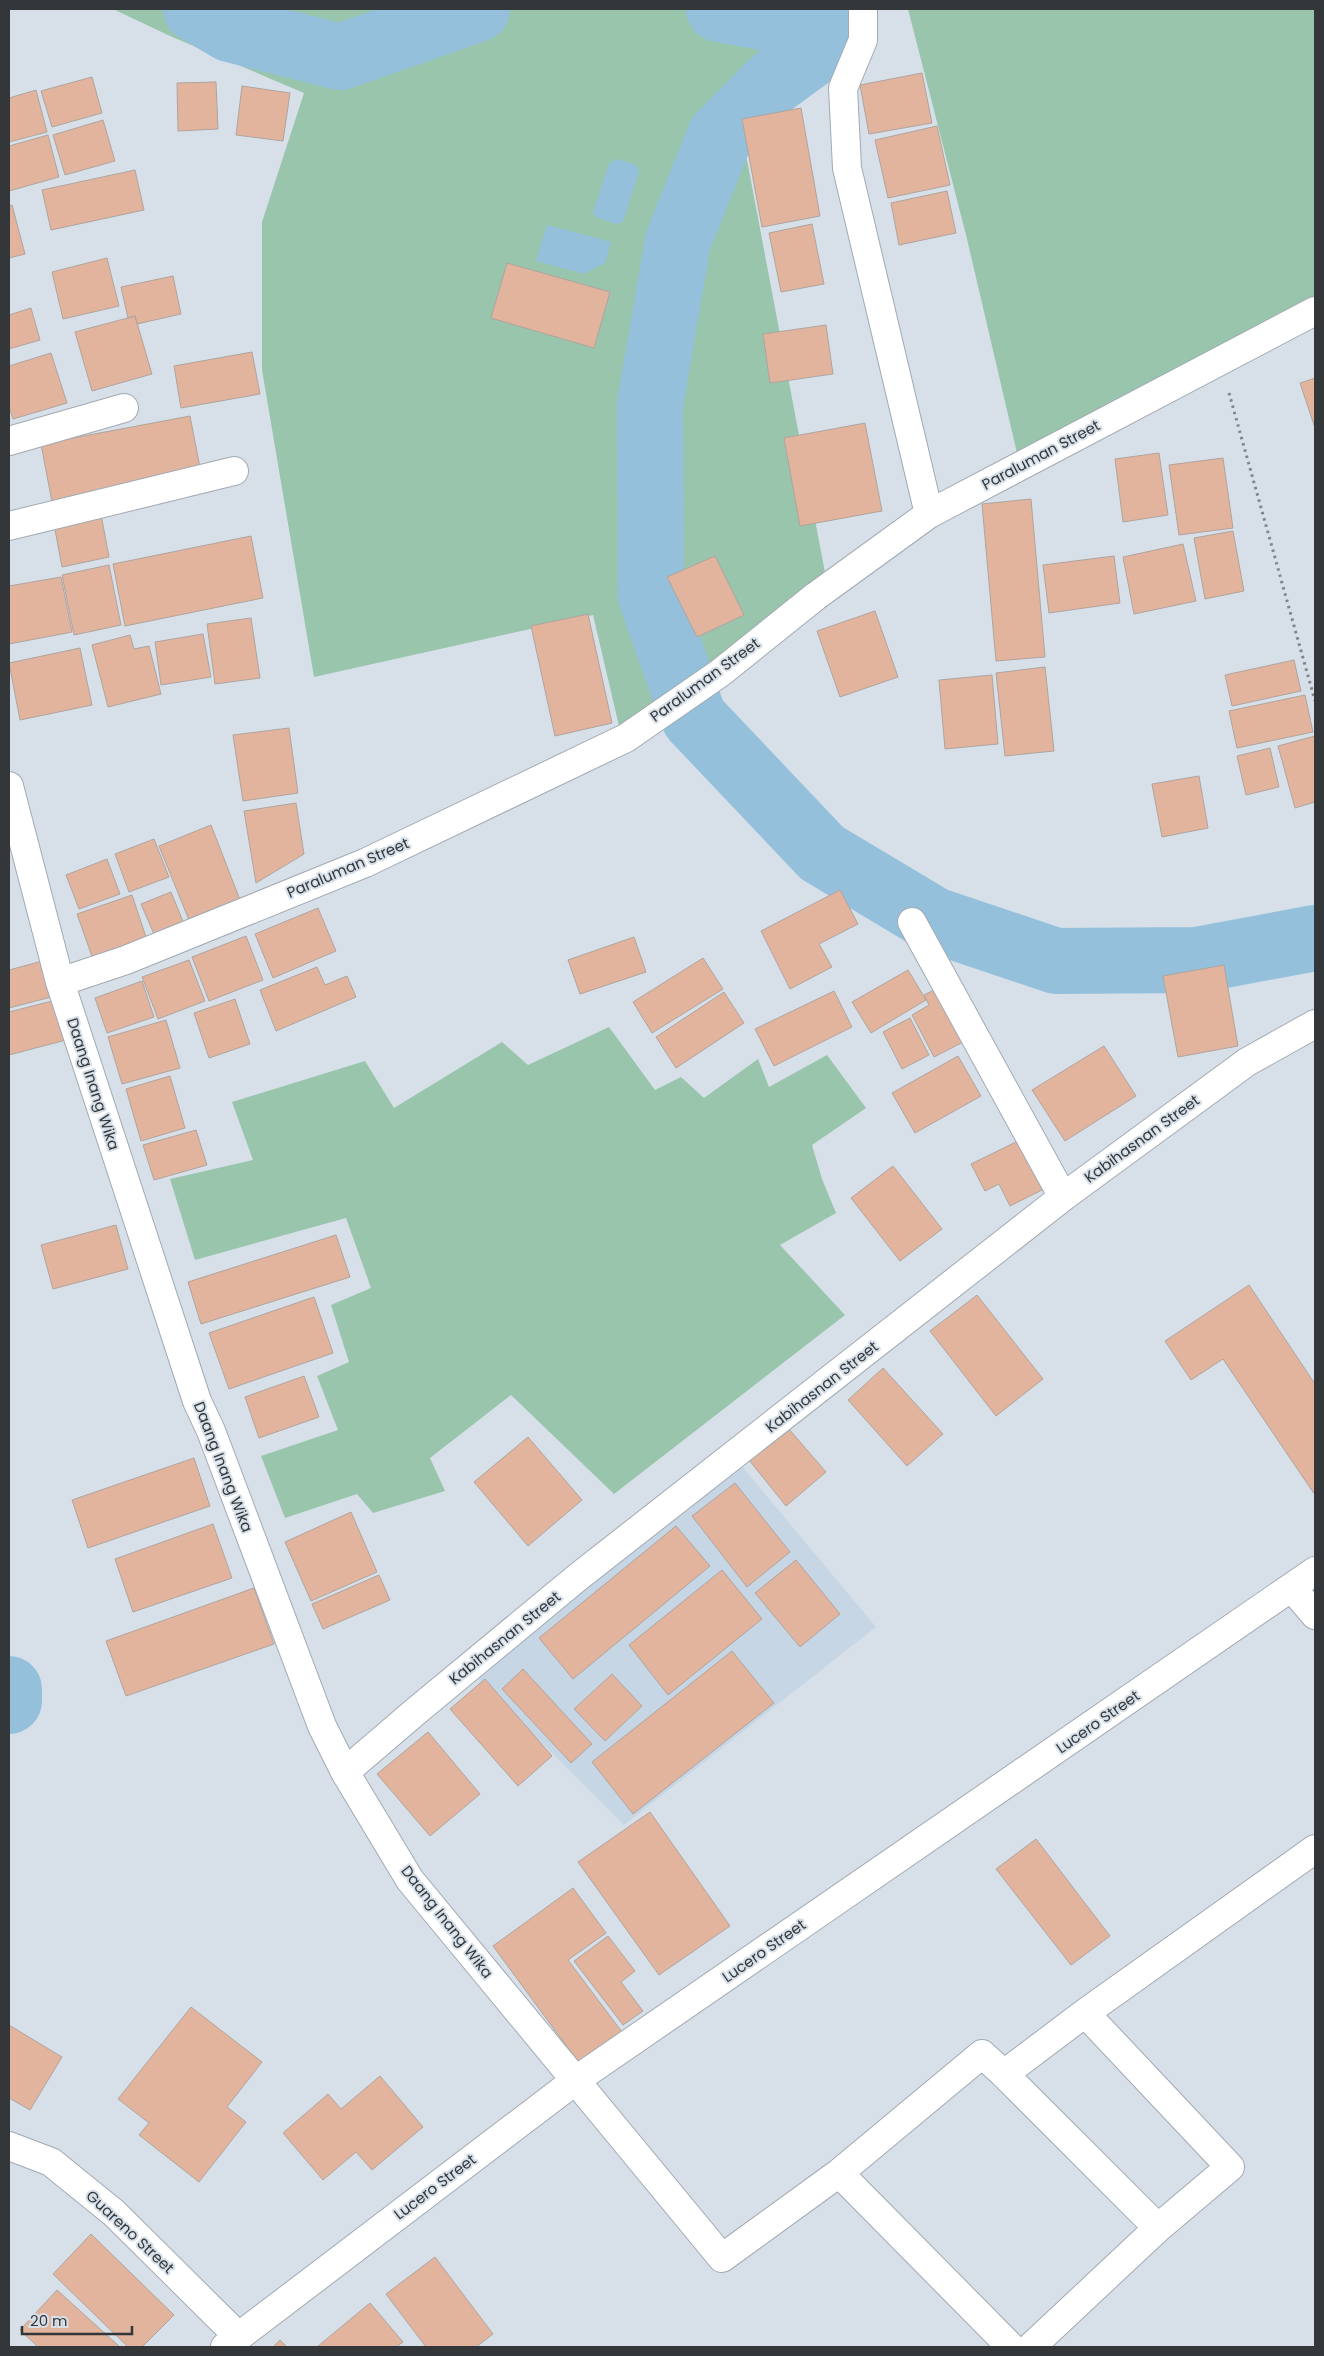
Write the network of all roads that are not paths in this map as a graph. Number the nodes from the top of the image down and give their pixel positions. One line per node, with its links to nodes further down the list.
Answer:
1 (863, 9): 6 (street)
2 (1315, 310): 6 (street, Paraluman Street)
3 (124, 408): 4 (street)
4 (9, 441)
5 (234, 472): 7 (street)
6 (929, 514): 10 (street, Paraluman Street)
7 (9, 526)
8 (9, 786): 10 (street, Daang Inang Wika)
9 (912, 922): 12 (street)
10 (60, 982): 16 (street, Daang Inang Wika)
11 (1315, 1024): 12 (street, Kabihasnan Street)
12 (1063, 1197): 16 (street, Kabihasnan Street)
13 (1315, 1571): 14 (street, Lucero Street)
14 (1292, 1588): 15 (street); 20 (street, Lucero Street)
15 (1315, 1615)
16 (345, 1772): 20 (street, Daang Inang Wika)
17 (1315, 1849): 18 (street)
18 (1085, 2013): 19 (street); 23 (street)
19 (1004, 2074): 22 (street); 23 (street)
20 (576, 2080): 22 (street, Daang Inang Wika); 24 (street, Lucero Street)
21 (9, 2146): 24 (street, Guareno Street)
22 (839, 2173): 25 (street)
23 (1158, 2228): 26 (street)
24 (231, 2342)
25 (1012, 2347)
26 (1031, 2347)

